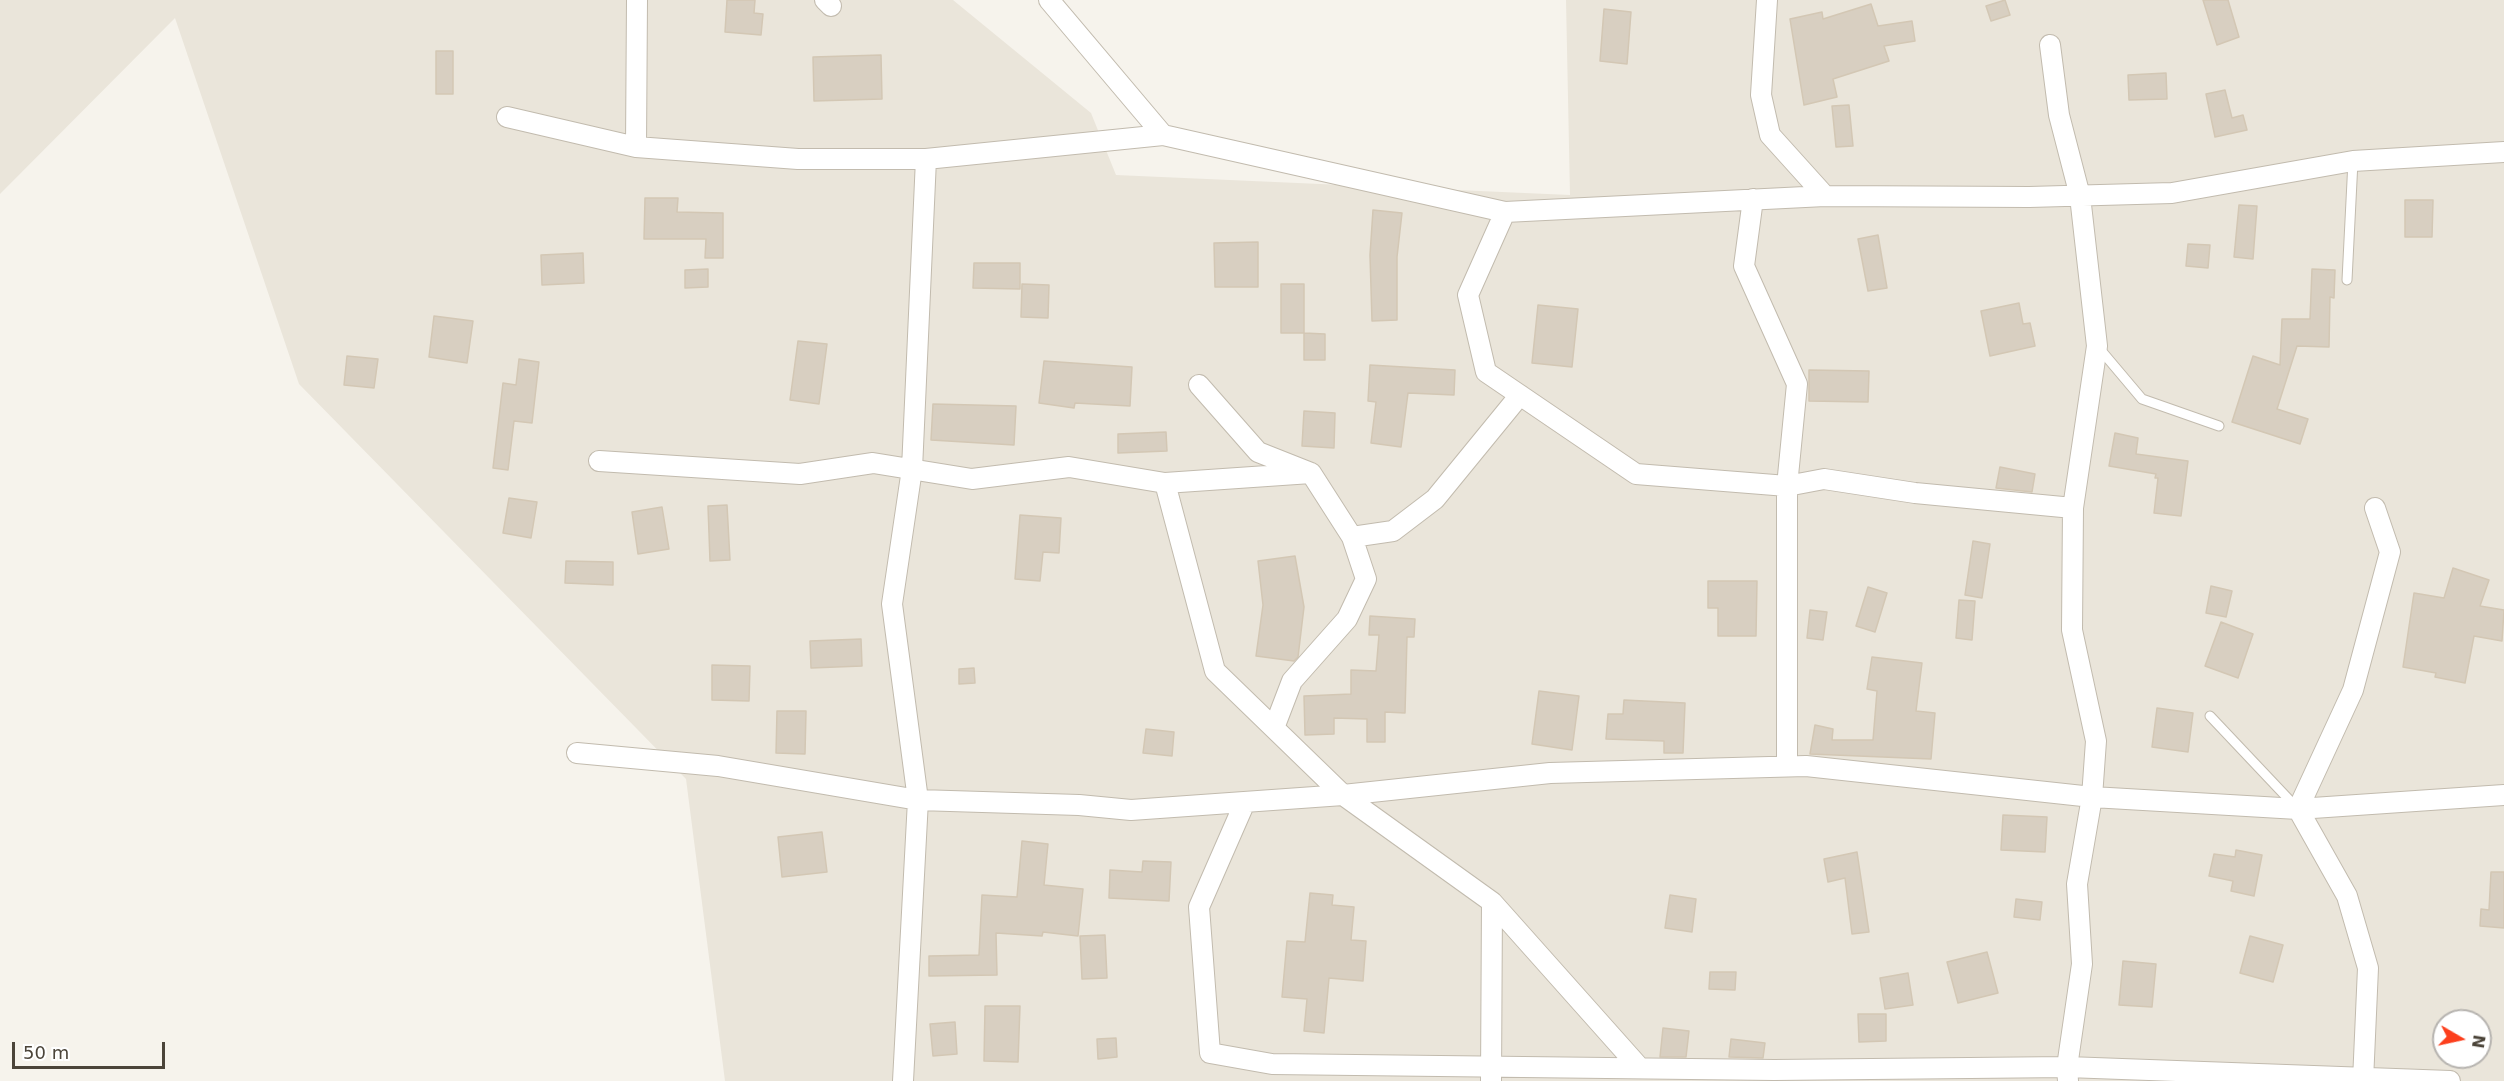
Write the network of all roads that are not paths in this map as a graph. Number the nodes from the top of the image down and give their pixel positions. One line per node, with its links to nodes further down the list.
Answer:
1 (637, 0): 7 (street)
2 (1049, 0): 6 (street)
3 (1767, 0): 11 (street)
4 (2050, 45): 12 (street)
5 (507, 117): 7 (street)
6 (1163, 135): 9 (street); 14 (street)
7 (636, 147): 9 (street)
8 (2504, 152): 10 (street)
9 (927, 159): 21 (street)
10 (2354, 161): 12 (street); 15 (lane)
11 (1825, 196): 12 (street); 13 (street)
12 (2080, 196): 16 (street)
13 (1753, 199): 14 (street); 24 (street)
14 (1505, 212): 18 (street)
15 (2347, 280)
16 (2097, 346): 19 (lane); 25 (street)
17 (1199, 385): 22 (street)
18 (1520, 395): 24 (street); 27 (street)
19 (2219, 426)
20 (599, 461): 21 (street)
21 (912, 469): 23 (street); 35 (street)
22 (1311, 473): 23 (street); 27 (street)
23 (1165, 483): 29 (street)
24 (1787, 486): 25 (street); 31 (street)
25 (2073, 508): 34 (street)
26 (2375, 508): 37 (street)
27 (1352, 537): 29 (street)
28 (2210, 717): 37 (lane)
29 (1274, 728): 32 (street)
30 (578, 753): 35 (street)
31 (1787, 766): 32 (street); 34 (street)
32 (1343, 795): 36 (street); 38 (street)
33 (2504, 795): 37 (street)
34 (2092, 797): 37 (street); 41 (street)
35 (918, 800): 36 (street); 43 (street)
36 (1245, 802): 40 (street)
37 (2298, 809): 42 (street)
38 (1492, 902): 39 (street); 40 (street)
39 (1639, 1067): 40 (street); 41 (street)
40 (1491, 1074)
41 (2068, 1074): 42 (street)
42 (2363, 1079): 44 (street)
43 (903, 1081)
44 (2450, 1081)

